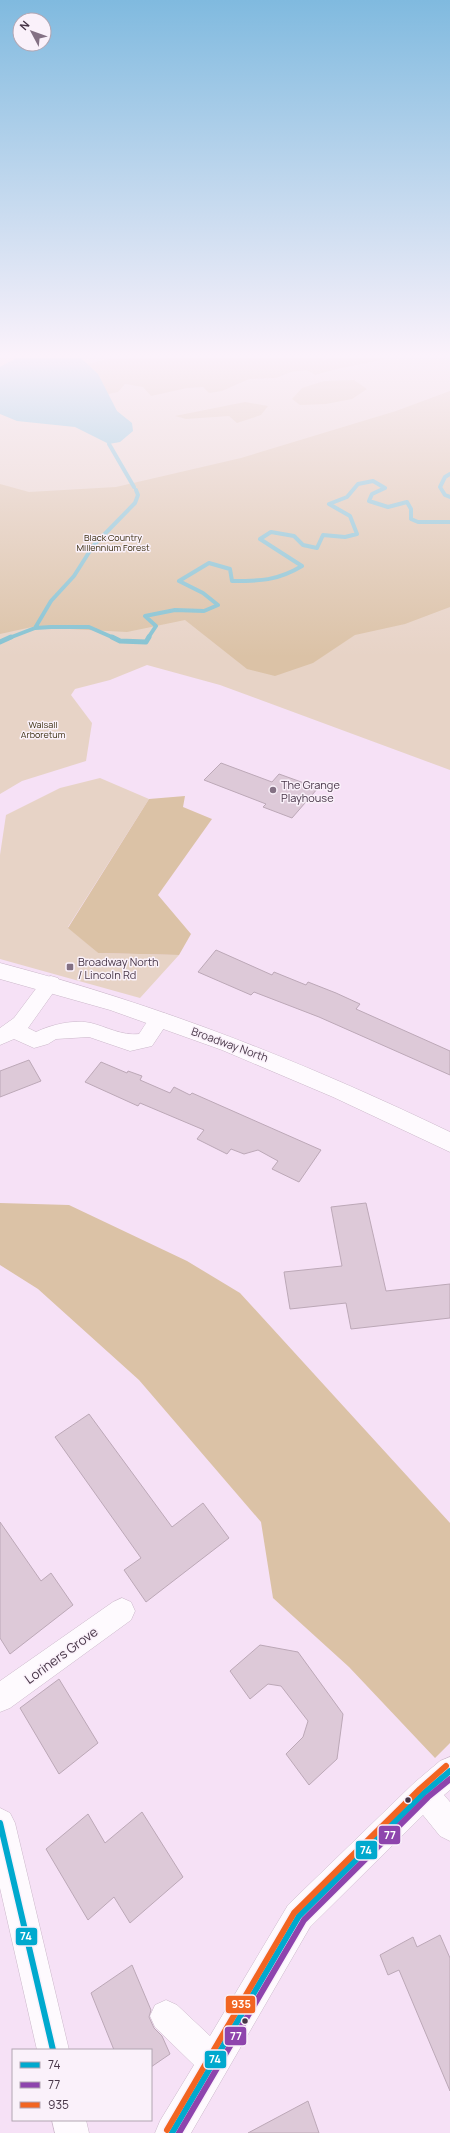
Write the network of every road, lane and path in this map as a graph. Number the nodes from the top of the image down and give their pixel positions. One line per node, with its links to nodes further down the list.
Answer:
1 (0, 971): 2 (highway, Broadway North)
2 (51, 983): 3 (highway, Broadway North); 4 (street)
3 (160, 1018): 4 (street); 5 (highway, Broadway North)
4 (6, 1033)
5 (450, 1143)
6 (122, 1611): 7 (street, Loriners Grove)
7 (0, 1698)
8 (450, 1771): 9 (street)
9 (424, 1793): 11 (street); 15 (street)
10 (0, 1823): 12 (street)
11 (450, 1826)
12 (4, 1859): 14 (street)
13 (166, 2016): 15 (street)
14 (53, 2049)
15 (214, 2062): 18 (street)
16 (69, 2121): 17 (street)
17 (72, 2133)
18 (172, 2133)

